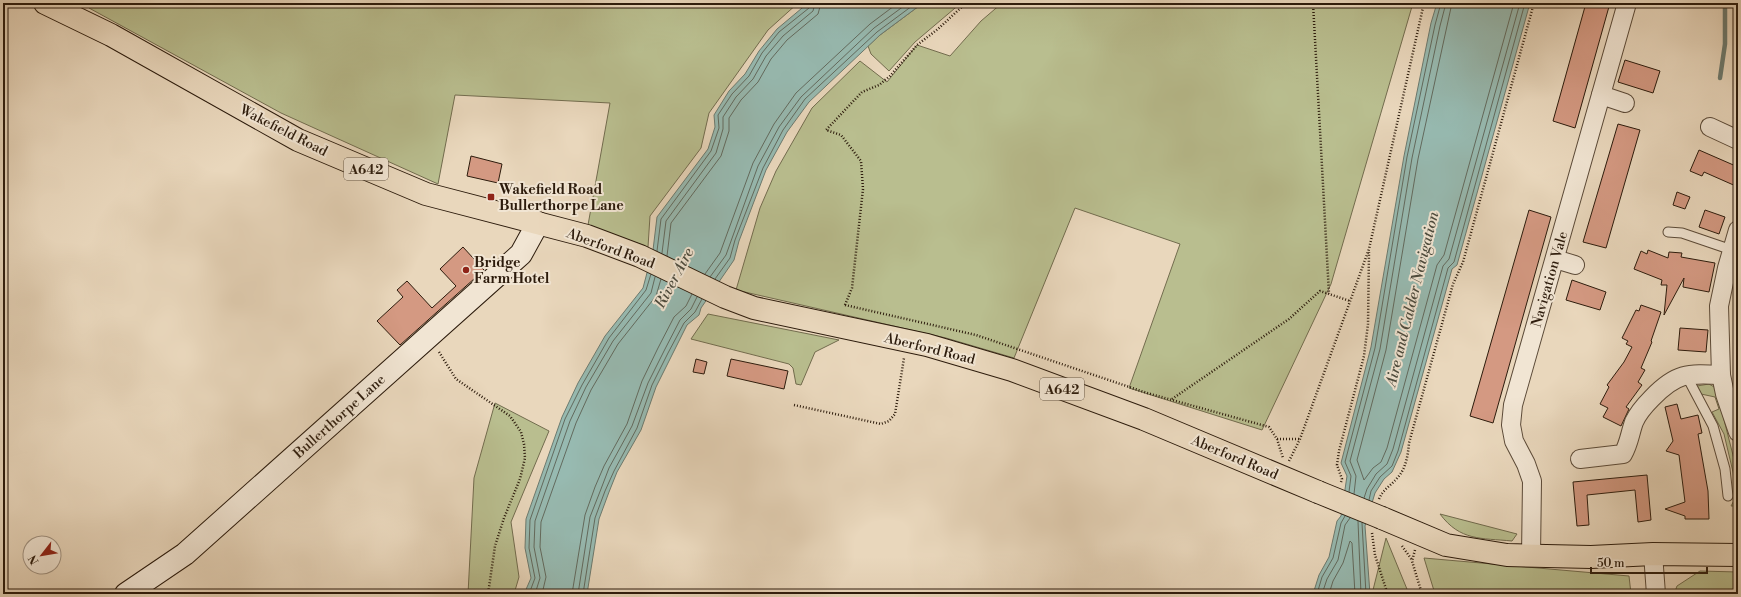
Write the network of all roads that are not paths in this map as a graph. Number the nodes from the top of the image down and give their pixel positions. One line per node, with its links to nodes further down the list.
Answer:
1 (45, 3): 7 (main road, Wakefield Road / A642)
2 (1627, 3): 3 (street, Navigation Vale)
3 (1601, 95): 4 (street); 10 (street, Navigation Vale)
4 (1625, 103)
5 (1710, 127): 6 (street)
6 (1738, 140)
7 (538, 223): 19 (main road, Aberford Road / A642, bridge); 20 (street, Bullerthorpe Lane)
8 (1668, 232): 9 (lane)
9 (1736, 238): 13 (street)
10 (1554, 259): 11 (street); 19 (street, Navigation Vale)
11 (1575, 265)
12 (1686, 375): 13 (street); 15 (street); 16 (lane)
13 (1721, 375): 14 (street)
14 (1738, 432)
15 (1580, 459)
16 (1728, 496)
17 (1653, 554): 18 (main road, A642); 19 (main road, A642); 21 (street)
18 (1738, 555)
19 (1531, 556)
20 (126, 594)
21 (1656, 594)

